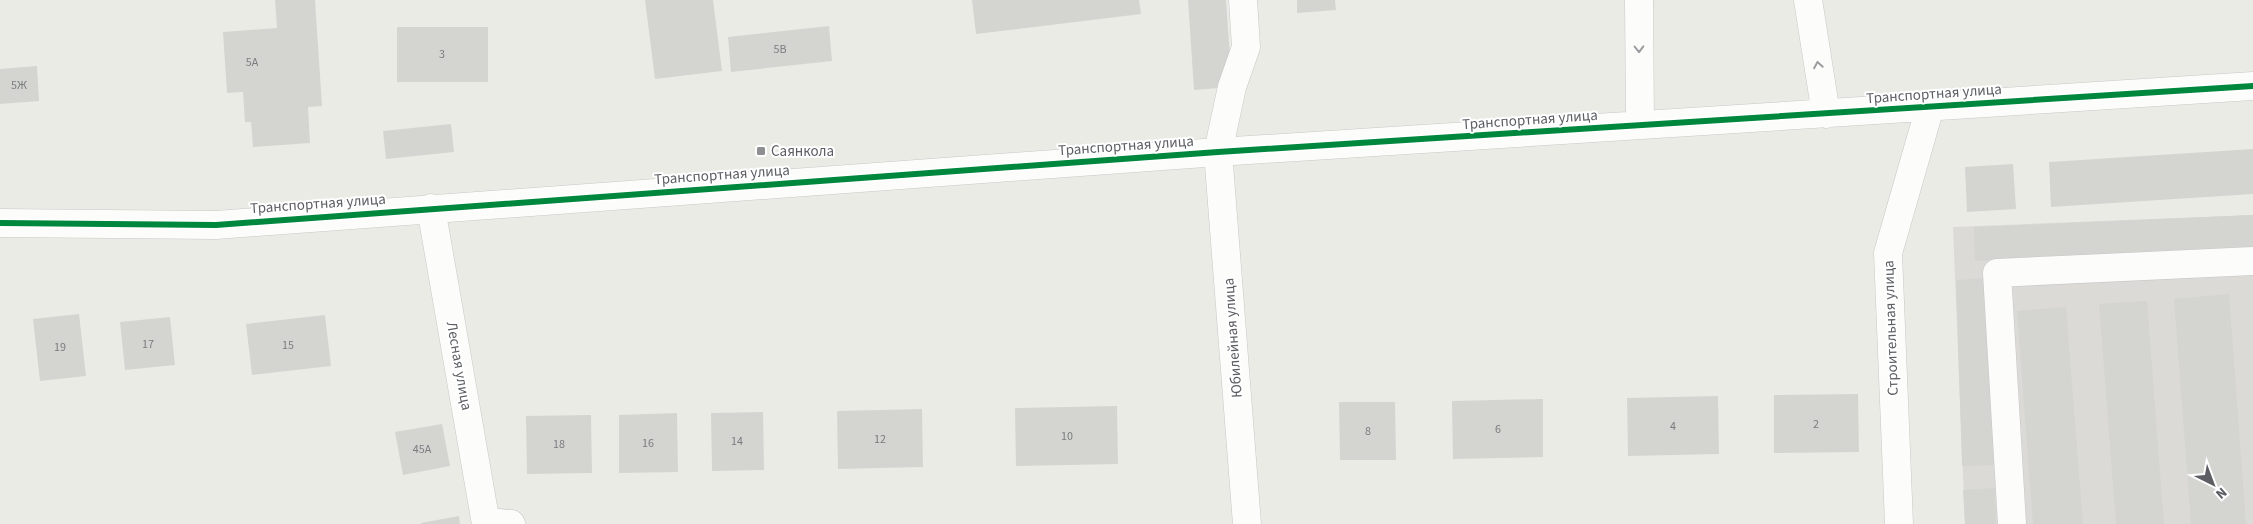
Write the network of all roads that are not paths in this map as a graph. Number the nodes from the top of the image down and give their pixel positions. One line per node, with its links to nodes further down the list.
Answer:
1 (1243, 0): 8 (street, Юбилейная улица)
2 (1639, 0): 7 (street, one-way to 7)
3 (1808, 0): 6 (street, one-way to 3)
4 (2253, 86): 5 (street, Транспортная улица)
5 (1930, 107): 6 (street, Транспортная улица); 14 (street, Строительная улица)
6 (1826, 114): 7 (street, Транспортная улица)
7 (1640, 126): 8 (street, Транспортная улица)
8 (1218, 152): 9 (street, Транспортная улица); 13 (street, Юбилейная улица)
9 (431, 208): 10 (street, Транспортная улица); 12 (street, Лесная улица)
10 (0, 223)
11 (2253, 261): 15 (street)
12 (494, 523)
13 (1247, 524)
14 (1899, 524)
15 (2012, 524)

